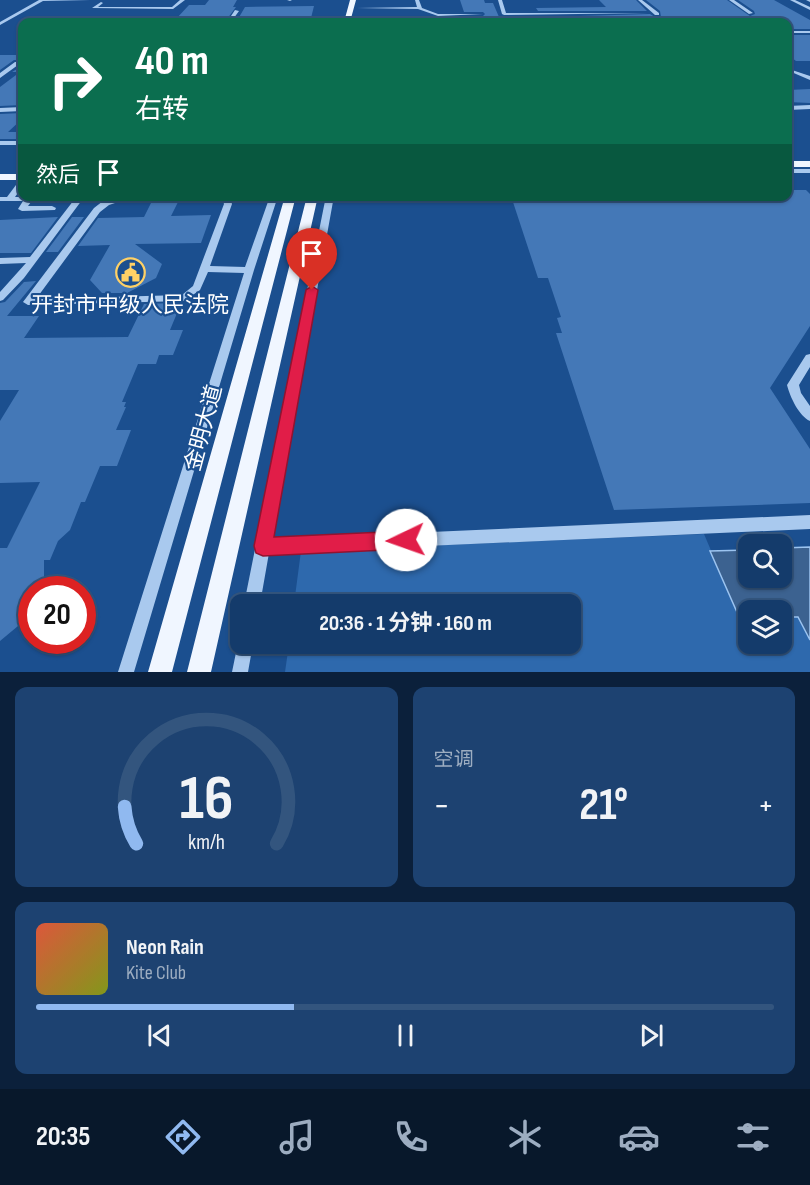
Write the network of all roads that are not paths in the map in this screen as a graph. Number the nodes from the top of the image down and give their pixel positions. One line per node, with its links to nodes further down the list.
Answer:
1 (42, 0): 2 (street); 24 (street)
2 (88, 0): 13 (street)
3 (183, 0): 13 (street)
4 (500, 0): 17 (street)
5 (640, 0): 20 (street)
6 (731, 0): 18 (street)
7 (792, 0): 15 (street)
8 (107, 1): 13 (street)
9 (383, 1): 12 (street)
10 (405, 1): 11 (street)
11 (417, 1): 14 (street)
12 (358, 2): 14 (street); 22 (main road); 23 (main road)
13 (101, 3)
14 (418, 8): 19 (street)
15 (810, 9)
16 (237, 11): 21 (street)
17 (646, 13)
18 (751, 13)
19 (481, 14)
20 (657, 14)
21 (232, 18)
22 (349, 18)
23 (356, 18)
24 (0, 24)
25 (792, 32): 26 (street)
26 (810, 32)
27 (18, 63): 29 (street)
28 (792, 73): 30 (street)
29 (0, 76)
30 (810, 78)
31 (810, 107): 32 (street)
32 (792, 108)
33 (18, 109): 34 (street)
34 (0, 110)
35 (18, 137): 37 (street)
36 (0, 143): 37 (street)
37 (12, 143): 38 (street)
38 (18, 143)
39 (810, 156): 40 (main road)
40 (792, 157)
41 (792, 164): 42 (main road)
42 (810, 164)
43 (18, 169): 44 (main road)
44 (0, 170)
45 (792, 171): 46 (street)
46 (810, 171)
47 (0, 177): 48 (main road)
48 (18, 177)
49 (18, 187): 50 (street)
50 (5, 199)
51 (26, 201): 59 (street)
52 (77, 201): 60 (street)
53 (114, 201): 62 (street)
54 (227, 201): 62 (street)
55 (272, 201): 63 (street)
56 (290, 201): 72 (main road, 金明大道)
57 (312, 201): 73 (main road)
58 (329, 201): 68 (street)
59 (52, 208)
60 (33, 260): 61 (street); 64 (street)
61 (0, 261)
62 (204, 269): 63 (street)
63 (249, 270): 71 (street)
64 (0, 298)
65 (810, 358): 66 (street)
66 (810, 416)
67 (810, 522): 68 (street)
68 (263, 546): 69 (street)
69 (254, 594)
70 (243, 654): 74 (street)
71 (126, 672)
72 (160, 672)
73 (199, 672)
74 (240, 672)

